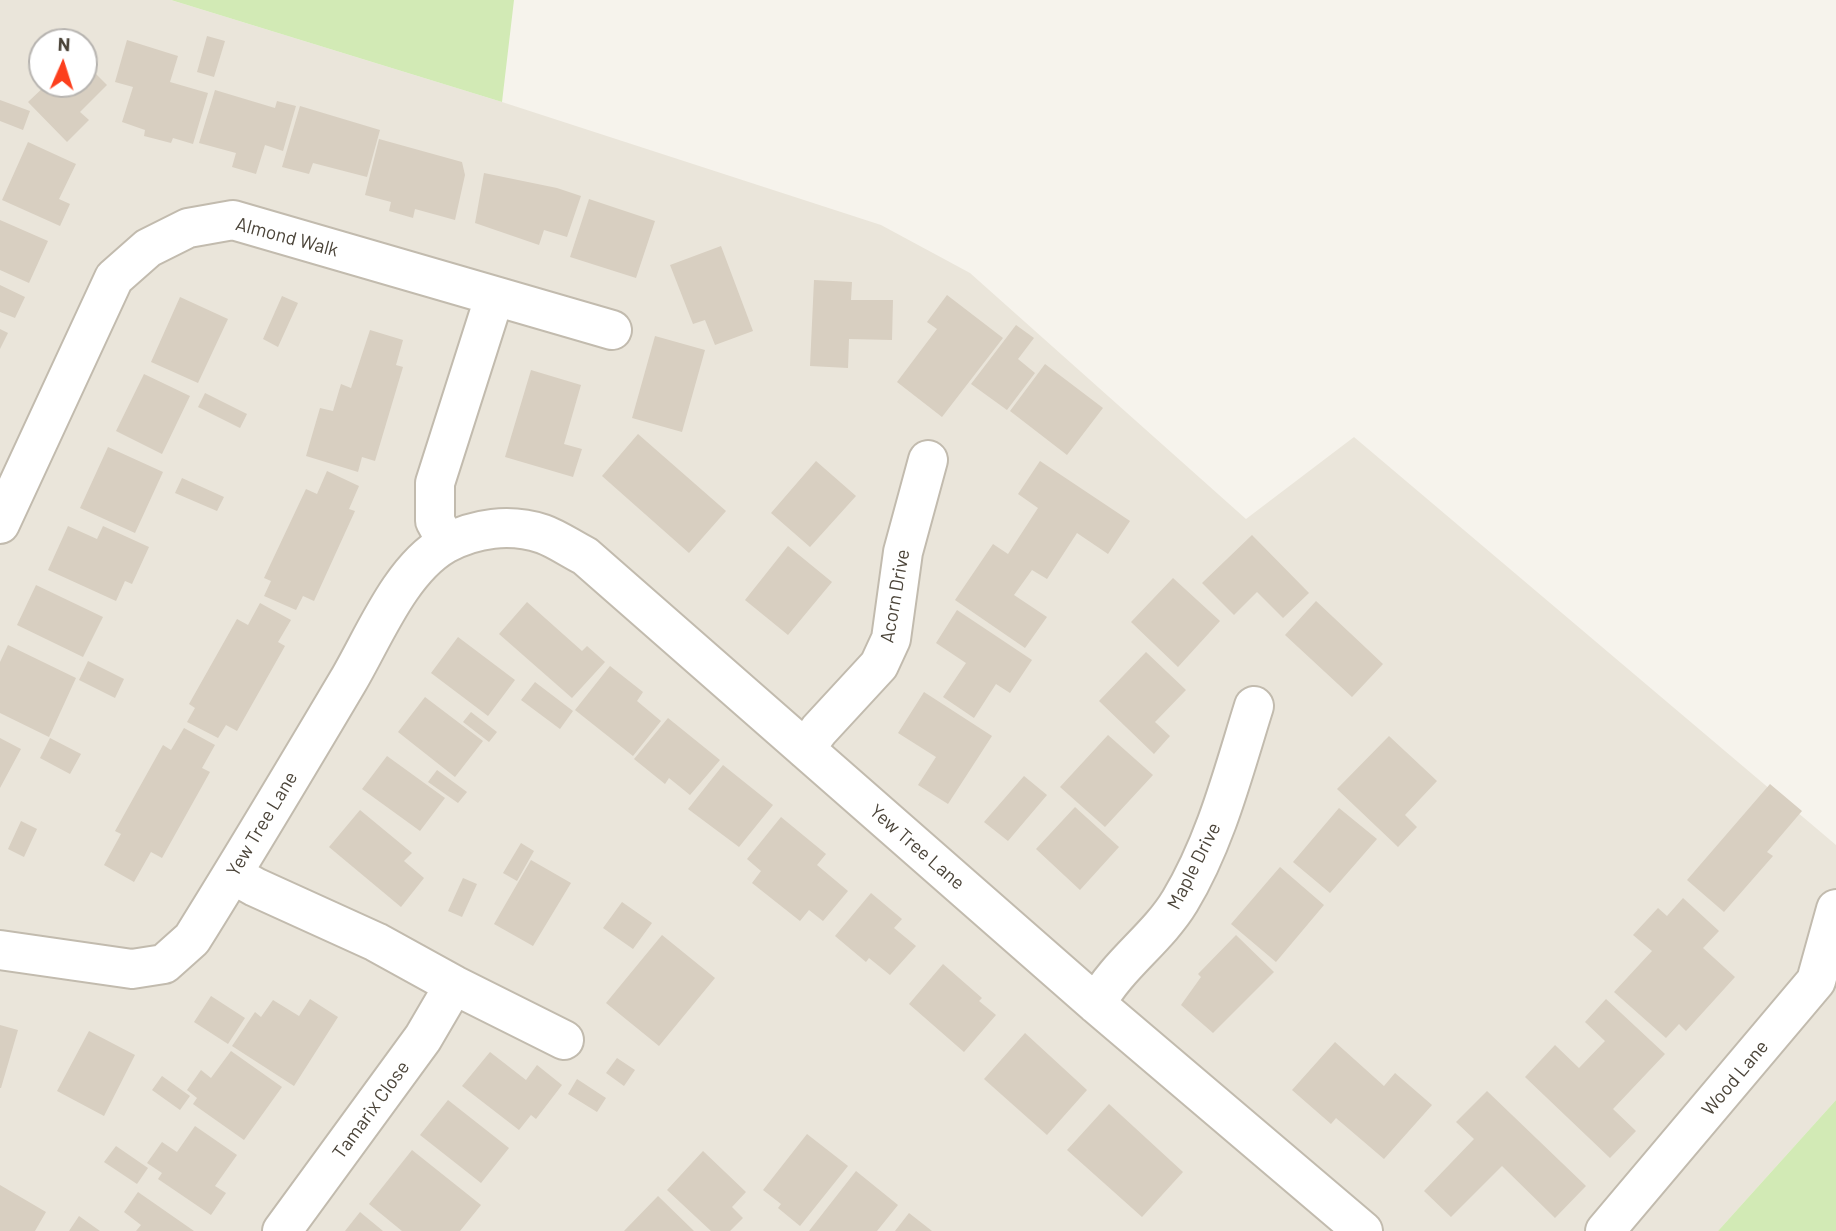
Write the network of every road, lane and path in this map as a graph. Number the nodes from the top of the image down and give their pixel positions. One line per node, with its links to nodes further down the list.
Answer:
1 (494, 298): 2 (street, Almond Walk); 4 (street, Almond Walk); 5 (street)
2 (612, 330)
3 (928, 460): 7 (street, Acorn Drive)
4 (0, 524)
5 (447, 544): 7 (street, Yew Tree Lane); 8 (street, Yew Tree Lane)
6 (1254, 706): 12 (street, Maple Drive)
7 (805, 749): 12 (street, Yew Tree Lane)
8 (232, 874): 10 (street, Yew Tree Lane); 11 (street)
9 (1836, 909): 16 (street, Wood Lane)
10 (0, 950)
11 (454, 985): 13 (street); 14 (street, Tamarix Close)
12 (1096, 1004): 15 (street, Yew Tree Lane)
13 (564, 1040)
14 (282, 1231)
15 (1363, 1231)
16 (1605, 1231)

